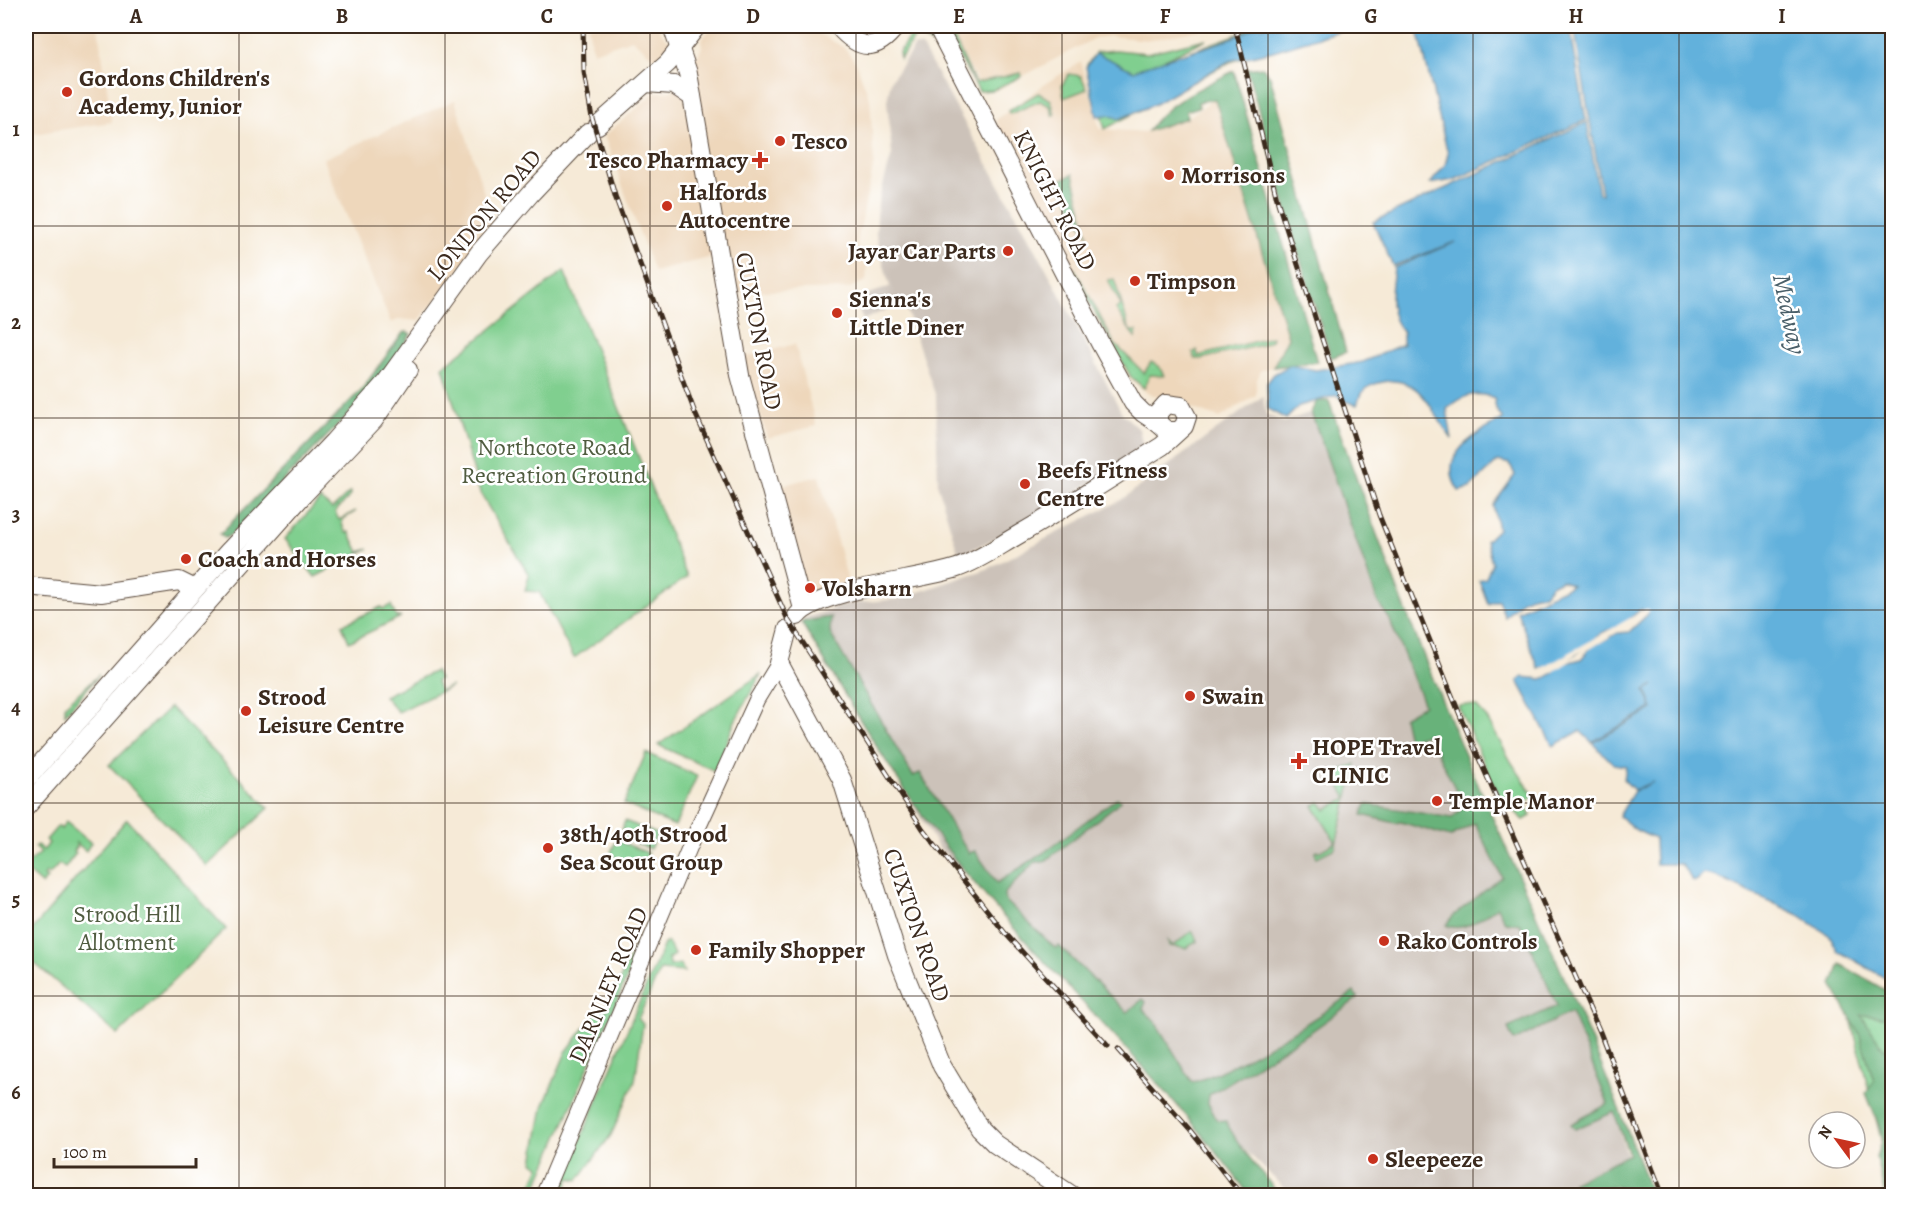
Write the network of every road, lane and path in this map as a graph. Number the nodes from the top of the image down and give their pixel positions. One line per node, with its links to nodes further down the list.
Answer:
1 (672, 26): 6 (main road, CUXTON ROAD)
2 (697, 26): 6 (main road, LONDON ROAD)
3 (838, 26): 4 (main road)
4 (896, 26)
5 (937, 26): 15 (main road, KNIGHT ROAD)
6 (681, 49): 7 (main road, LONDON ROAD); 8 (main road, CUXTON ROAD)
7 (646, 83): 8 (main road); 9 (main road, LONDON ROAD)
8 (692, 97): 15 (main road, CUXTON ROAD)
9 (422, 333): 10 (main road, LONDON ROAD); 11 (main road, LONDON ROAD)
10 (344, 452): 11 (main road, LONDON ROAD); 12 (main road, LONDON ROAD)
11 (276, 501): 12 (main road, LONDON ROAD)
12 (234, 559): 14 (main road, LONDON ROAD); 16 (main road, LONDON ROAD)
13 (26, 586): 14 (main road)
14 (195, 589): 18 (main road, LONDON ROAD)
15 (796, 618): 17 (main road, CUXTON ROAD)
16 (156, 661): 18 (main road); 19 (main road)
17 (779, 663): 23 (street, DARNLEY ROAD); 24 (main road, CUXTON ROAD)
18 (74, 725): 20 (main road, LONDON ROAD)
19 (66, 761): 21 (main road); 22 (main road)
20 (26, 780)
21 (26, 792)
22 (26, 807)
23 (543, 1196)
24 (1072, 1196)

